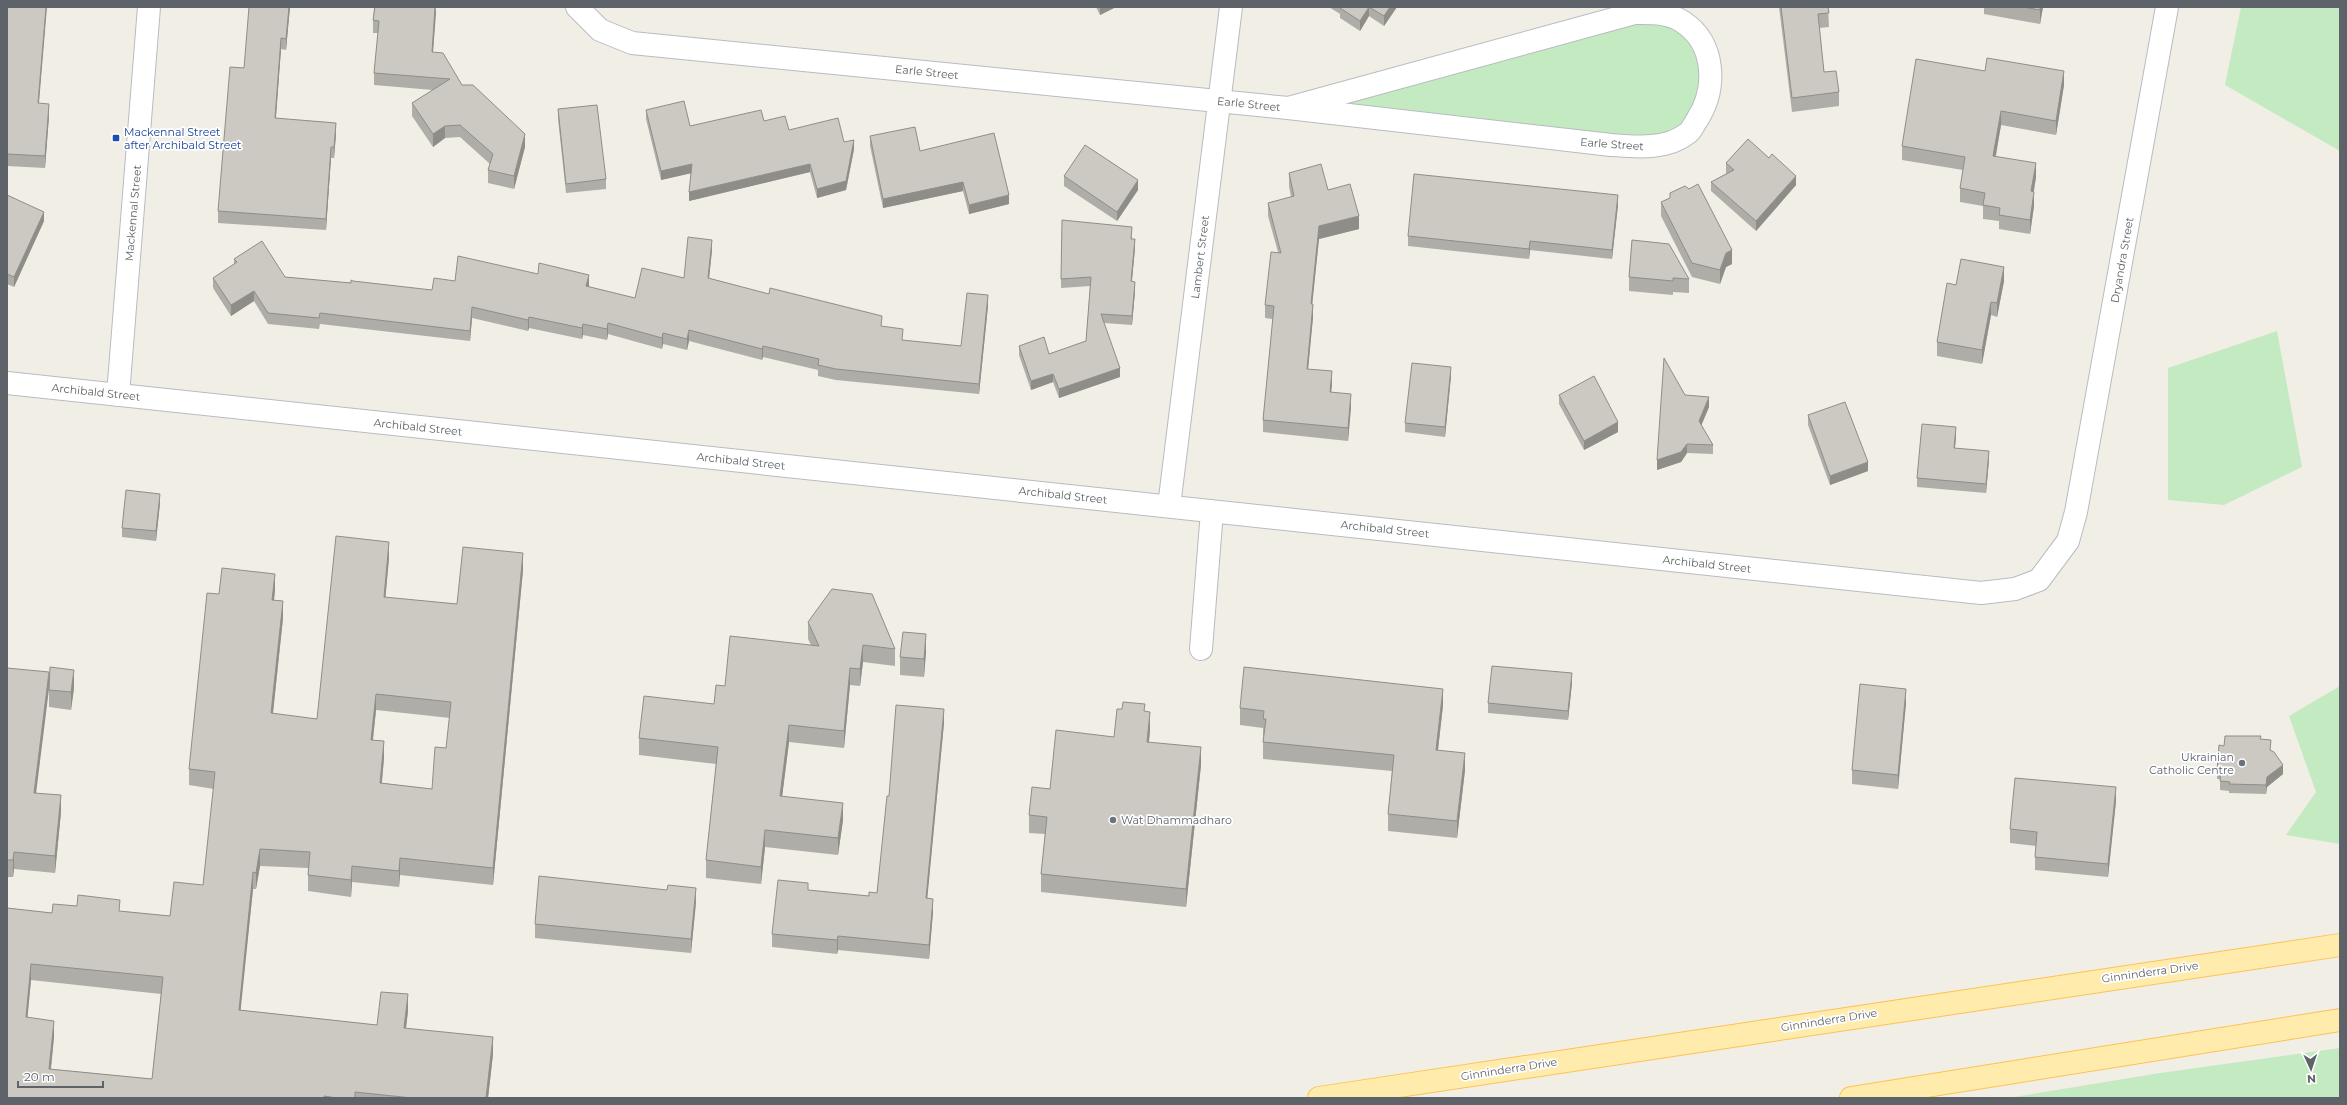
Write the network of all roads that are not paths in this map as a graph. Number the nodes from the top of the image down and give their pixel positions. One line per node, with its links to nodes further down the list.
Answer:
1 (149, 7): 8 (street, Mackennal Street)
2 (577, 7): 5 (street, Earle Street)
3 (1231, 7): 5 (street, Lambert Street)
4 (2167, 7): 11 (street, Dryandra Street)
5 (1220, 101): 6 (street, Earle Street); 9 (street, Lambert Street)
6 (1288, 108): 6 (street, Earle Street)
7 (7, 383): 8 (street, Archibald Street)
8 (118, 394): 9 (street, Archibald Street)
9 (1169, 506): 10 (street, Archibald Street)
10 (1212, 511): 11 (street, Archibald Street); 12 (street)
11 (2076, 512)
12 (1201, 649)
13 (2340, 945): 15 (main road, Ginninderra Drive)
14 (2340, 1020): 16 (main road)
15 (1319, 1098)
16 (1851, 1098)

